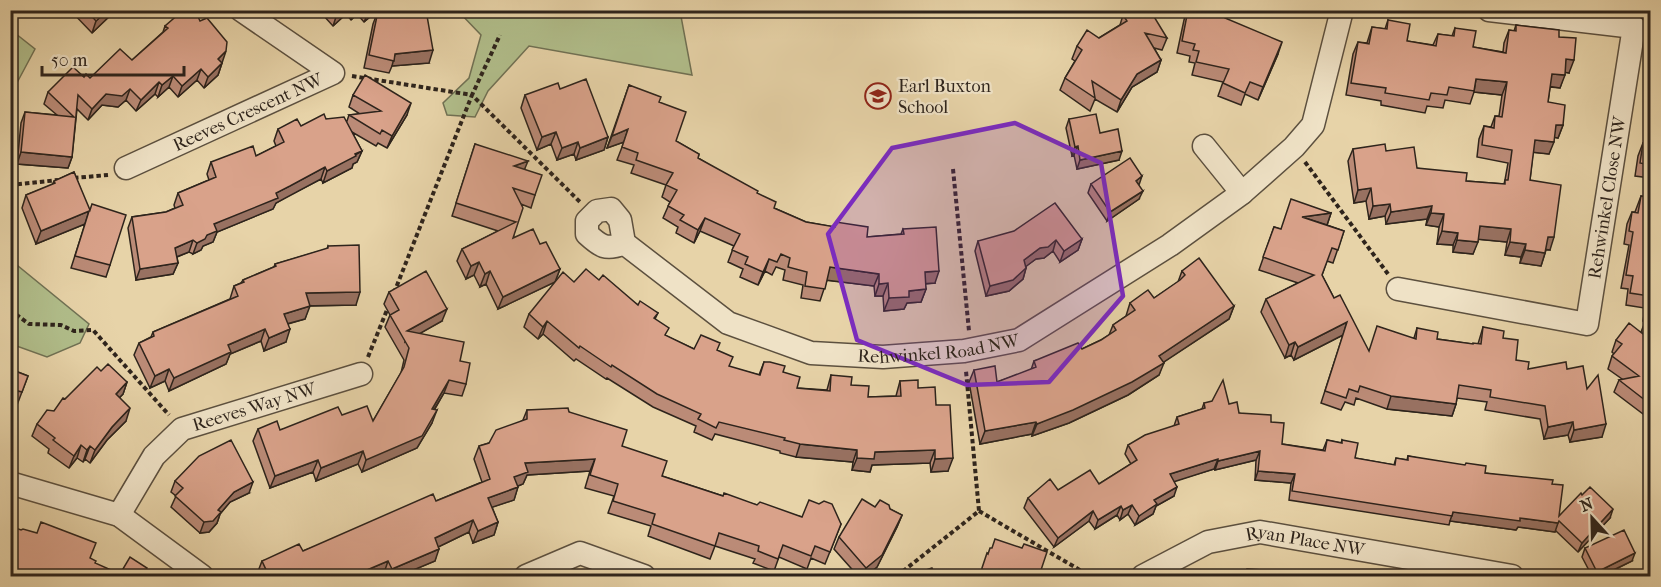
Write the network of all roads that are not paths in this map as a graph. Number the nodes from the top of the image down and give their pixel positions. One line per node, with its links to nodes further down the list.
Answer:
1 (242, 10): 5 (street, Reeves Crescent NW)
2 (1342, 10): 6 (street, Rehwinkel Road NW)
3 (1489, 10): 8 (street, Rehwinkel Close NW)
4 (1204, 146): 6 (street)
5 (126, 168)
6 (1242, 193): 7 (street, Rehwinkel Road NW)
7 (592, 215)
8 (1398, 288)
9 (361, 374): 11 (street, Reeves Way NW)
10 (10, 483): 11 (street)
11 (119, 515): 12 (street)
12 (202, 576)
13 (526, 576): 14 (street)
14 (644, 576)
15 (1143, 576): 16 (street, Ryan Place NW)
16 (1512, 576)

